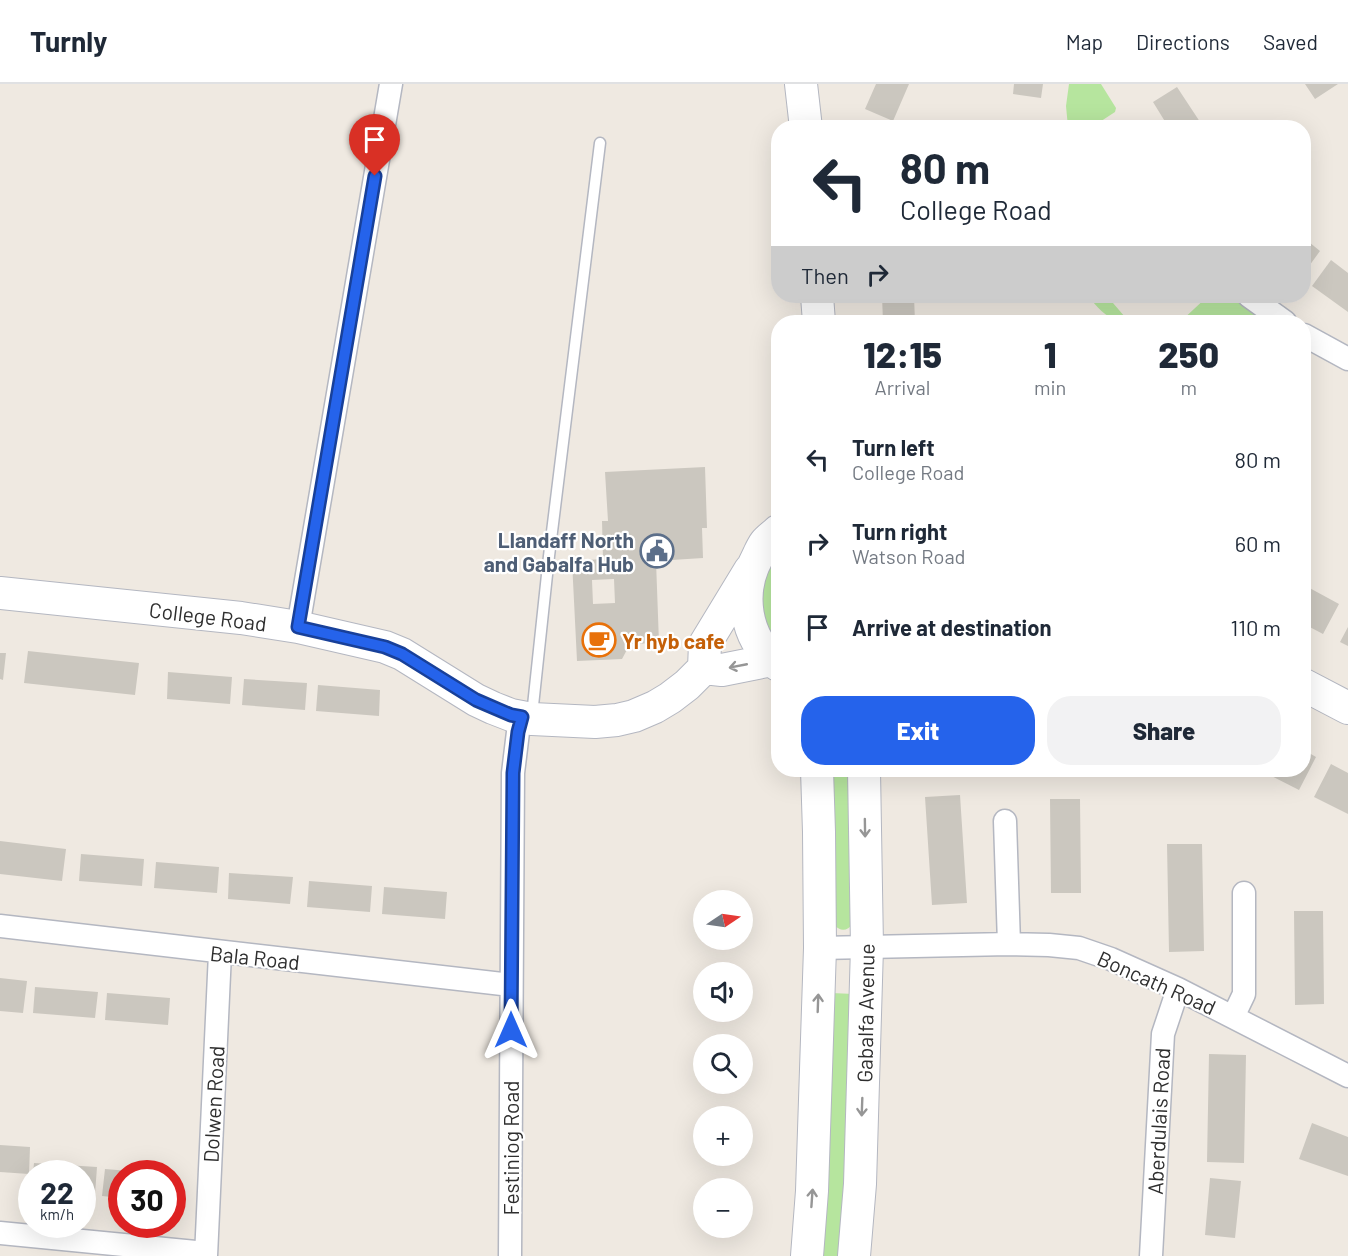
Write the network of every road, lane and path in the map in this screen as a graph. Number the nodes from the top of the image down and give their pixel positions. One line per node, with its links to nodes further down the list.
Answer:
1 (391, 84): 12 (street)
2 (801, 84): 3 (street)
3 (805, 120)
4 (600, 143): 18 (lane)
5 (1257, 303): 6 (street)
6 (1274, 315)
7 (1311, 338): 8 (street)
8 (1348, 359)
9 (771, 531): 10 (street)
10 (764, 548): 13 (street); 15 (street)
11 (0, 593): 12 (street, College Road)
12 (298, 627): 18 (street, College Road)
13 (771, 658)
14 (771, 664): 15 (street, one-way to 15)
15 (704, 668): 18 (street, College Road)
16 (1311, 689): 17 (street)
17 (1348, 708)
18 (527, 718): 28 (street, Festiniog Road)
19 (817, 777): 25 (street)
20 (864, 777): 26 (street, Gabalfa Avenue, one-way to 26)
21 (1005, 821): 24 (street)
22 (1245, 893): 30 (street, Boncath Road)
23 (0, 926): 27 (street, Bala Road)
24 (1009, 944): 26 (street, Boncath Road); 29 (street, Boncath Road)
25 (820, 948): 26 (street, Boncath Road); 35 (street, one-way to 25)
26 (867, 948): 36 (street, Gabalfa Avenue, one-way to 36)
27 (220, 953): 28 (street, Bala Road); 33 (street, Dolwen Road)
28 (511, 985): 34 (street, Festiniog Road)
29 (1178, 989): 30 (street, Boncath Road); 37 (street, Aberdulais Road)
30 (1233, 1017): 31 (street, Boncath Road)
31 (1348, 1076)
32 (0, 1233): 33 (street)
33 (206, 1255)
34 (510, 1256)
35 (807, 1256)
36 (854, 1256)
37 (1151, 1256)

